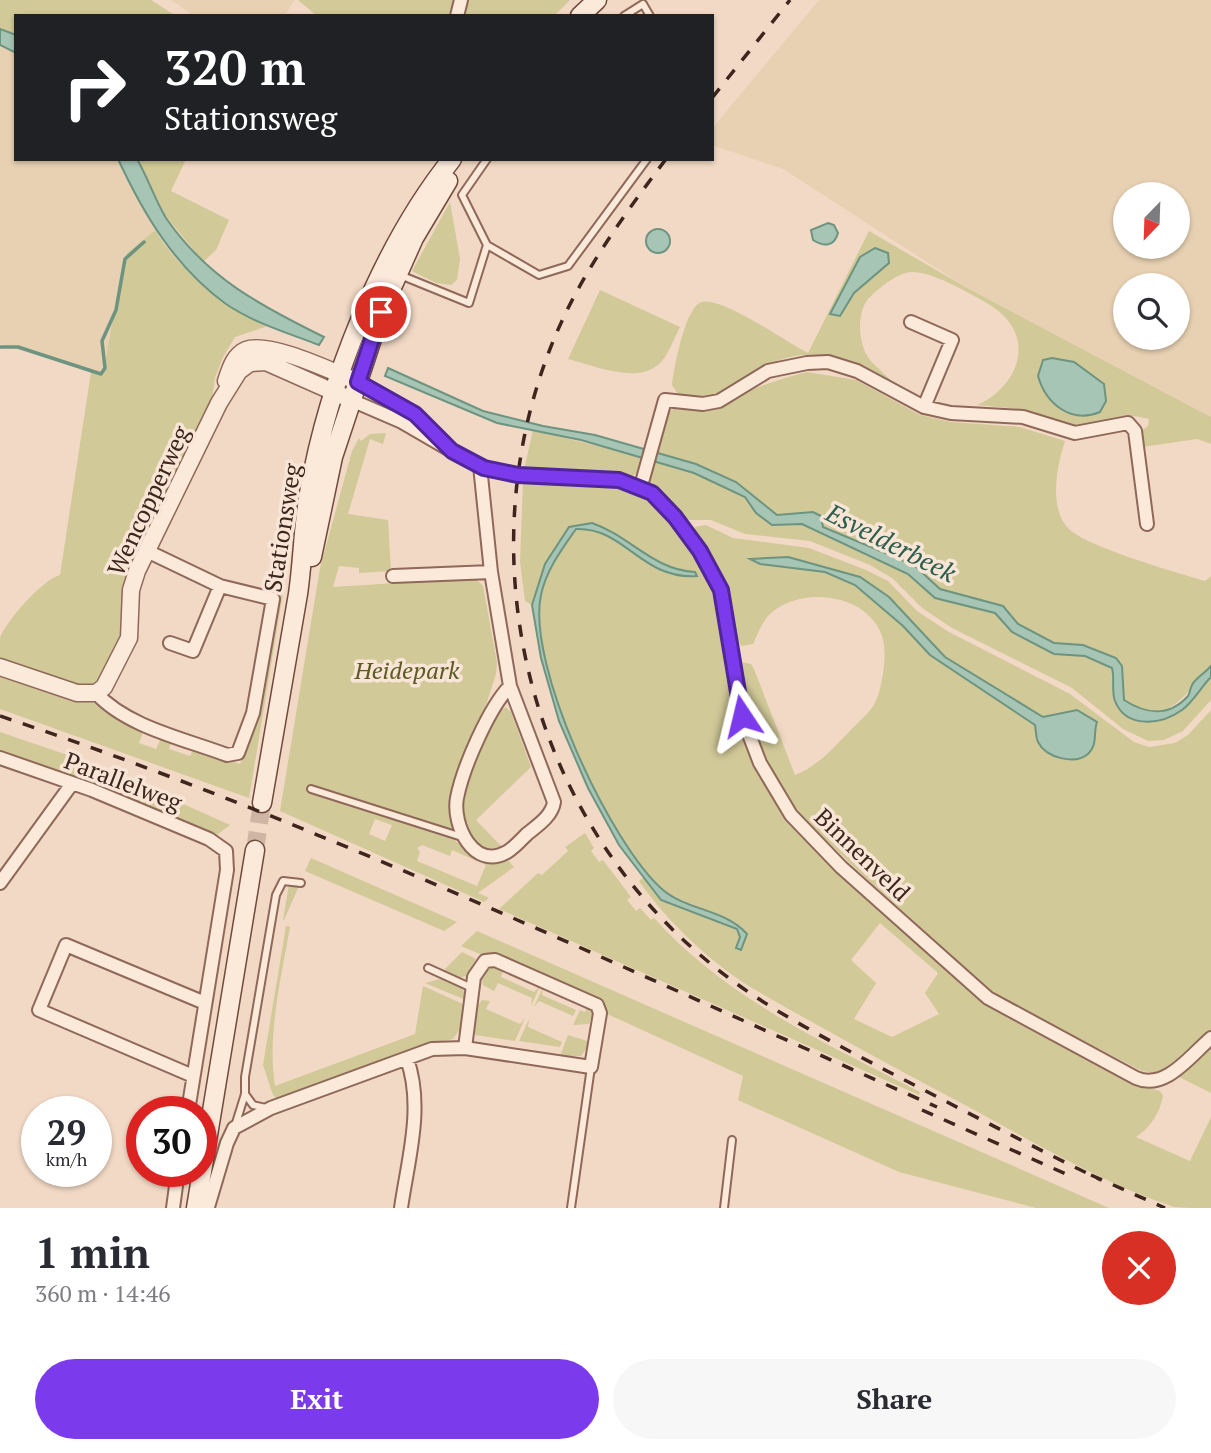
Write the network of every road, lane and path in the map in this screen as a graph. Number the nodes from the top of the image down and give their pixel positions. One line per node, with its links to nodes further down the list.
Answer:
1 (597, 0): 2 (main road)
2 (582, 14)
3 (627, 14): 4 (lane)
4 (649, 14)
5 (486, 161): 8 (lane)
6 (646, 161): 8 (lane)
7 (452, 162): 9 (main road, Stationsweg)
8 (487, 245): 9 (lane)
9 (389, 270): 11 (main road, Stationsweg)
10 (911, 322): 12 (street)
11 (347, 387): 13 (street, Binnenveld); 13 (street, Binnenveld); 17 (street, Wencopperweg); 28 (main road, Stationsweg)
12 (924, 407): 15 (street); 16 (street)
13 (452, 451): 14 (street, Binnenveld)
14 (480, 466): 15 (street, Binnenveld); 18 (street)
15 (641, 486): 36 (street, Binnenveld)
16 (1147, 524)
17 (147, 551): 20 (street, Stationsweg); 24 (street, Wencopperweg)
18 (491, 572): 19 (street); 23 (street)
19 (393, 576)
20 (220, 586): 21 (street); 24 (street, Stationsweg)
21 (170, 643)
22 (0, 667): 24 (street)
23 (510, 686): 29 (street); 29 (street)
24 (96, 693)
25 (0, 758): 26 (street, Parallelweg)
26 (71, 785): 31 (street); 35 (street, Parallelweg)
27 (312, 789): 29 (lane)
28 (266, 805)
29 (463, 836)
30 (258, 852): 48 (main road)
31 (0, 883)
32 (301, 883): 41 (lane)
33 (428, 968): 34 (lane)
34 (472, 988): 37 (street); 39 (street)
35 (205, 1003): 40 (street); 40 (street)
36 (1211, 1038)
37 (466, 1048): 38 (street); 39 (street)
38 (407, 1059): 43 (street); 49 (street)
39 (591, 1067): 50 (lane)
40 (193, 1076): 42 (street)
41 (245, 1094): 43 (lane); 44 (lane)
42 (190, 1096)
43 (271, 1108): 44 (street)
44 (234, 1128): 48 (street)
45 (732, 1140): 51 (lane)
46 (176, 1187): 47 (street)
47 (173, 1208)
48 (204, 1208)
49 (401, 1208)
50 (571, 1208)
51 (723, 1208)

